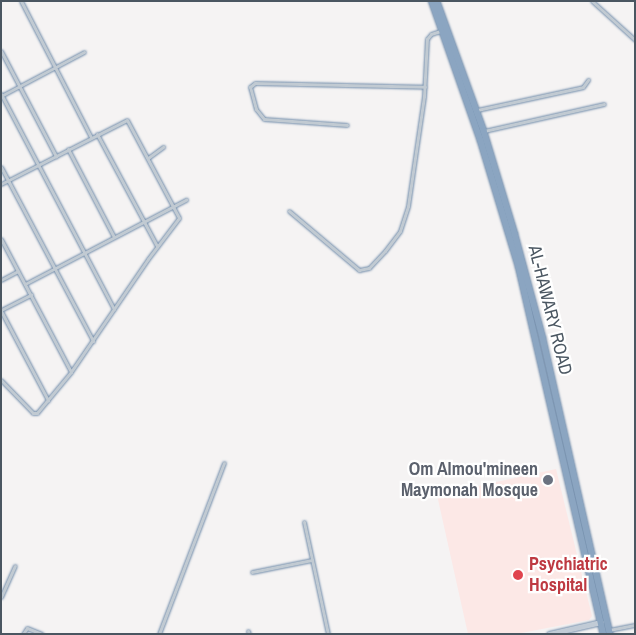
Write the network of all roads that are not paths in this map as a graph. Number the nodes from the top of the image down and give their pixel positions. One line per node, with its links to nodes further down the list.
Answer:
1 (21, 1): 9 (street)
2 (432, 1): 5 (highway, AL-HAWARY ROAD)
3 (437, 1): 15 (highway, AL-HAWARY ROAD)
4 (592, 1): 6 (street)
5 (443, 30): 12 (street); 43 (highway, AL-HAWARY ROAD)
6 (635, 40)
7 (1, 51): 11 (street)
8 (84, 52): 9 (street)
9 (55, 67): 11 (street); 19 (street)
10 (588, 80): 15 (street)
11 (20, 86): 13 (street); 22 (street)
12 (425, 87): 16 (street); 30 (street)
13 (2, 95): 24 (street)
14 (604, 104): 17 (street)
15 (477, 110): 17 (highway, AL-HAWARY ROAD)
16 (347, 125)
17 (484, 131): 43 (highway, AL-HAWARY ROAD)
18 (97, 134): 19 (street); 23 (street); 31 (street)
19 (91, 137): 21 (street)
20 (163, 148): 23 (street)
21 (68, 149): 22 (street); 32 (street)
22 (56, 156): 24 (street)
23 (148, 158): 29 (street)
24 (38, 165): 26 (street); 35 (street)
25 (1, 167): 26 (street)
26 (9, 181): 27 (street); 36 (street)
27 (1, 184)
28 (186, 200): 29 (street)
29 (174, 206): 31 (street); 34 (street)
30 (289, 211)
31 (144, 222): 32 (street); 34 (street)
32 (114, 238): 35 (street)
33 (1, 239): 37 (street)
34 (157, 246): 41 (street)
35 (84, 253): 36 (street); 41 (street)
36 (55, 268): 39 (street); 44 (street)
37 (18, 271): 38 (street); 39 (street)
38 (1, 280)
39 (25, 284): 40 (street)
40 (31, 295): 42 (street); 45 (street)
41 (114, 309): 44 (street)
42 (1, 311): 47 (street)
43 (540, 339): 54 (highway, AL-HAWARY ROAD); 56 (highway, AL-HAWARY ROAD)
44 (93, 341): 45 (street)
45 (71, 372): 47 (street)
46 (1, 380): 47 (street)
47 (48, 400)
48 (224, 463): 59 (street)
49 (304, 522): 50 (street)
50 (312, 560): 52 (street); 60 (street)
51 (15, 566): 53 (street)
52 (252, 572)
53 (1, 597)
54 (601, 622): 56 (highway, AL-HAWARY ROAD); 61 (street)
55 (635, 624): 56 (street)
56 (607, 632)
57 (23, 634): 58 (street)
58 (42, 634)
59 (159, 634)
60 (328, 634)
61 (549, 634)

